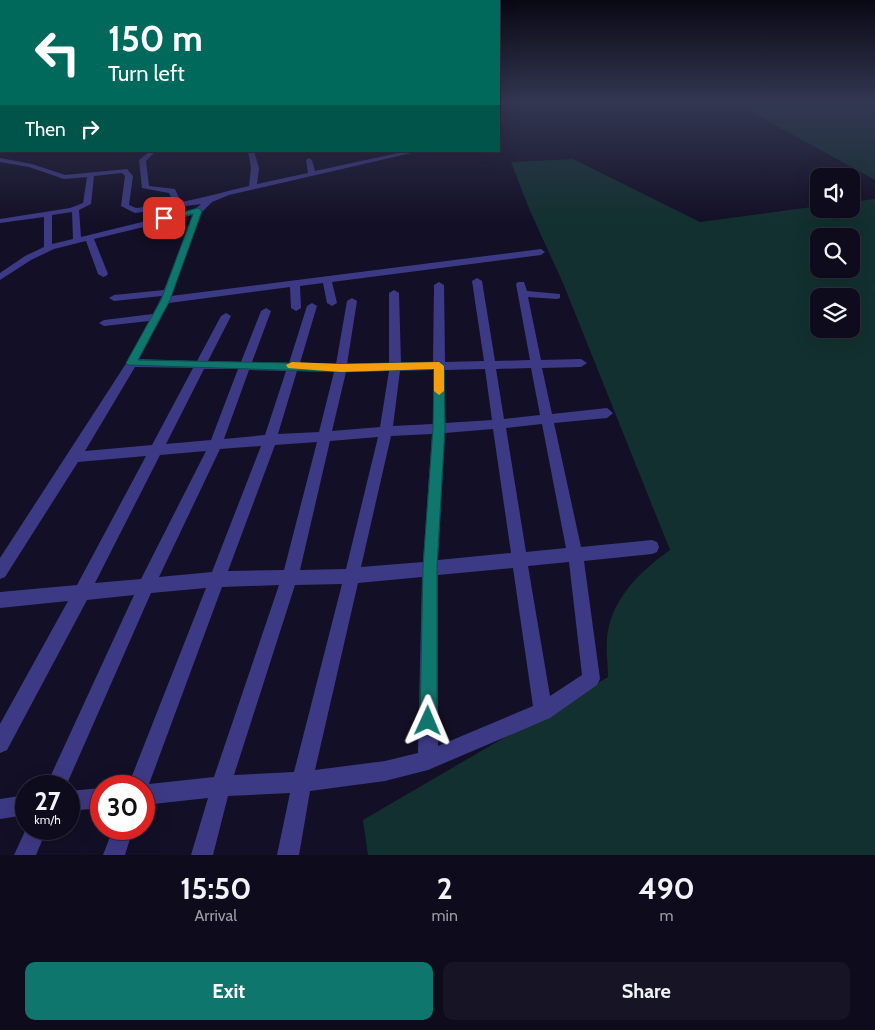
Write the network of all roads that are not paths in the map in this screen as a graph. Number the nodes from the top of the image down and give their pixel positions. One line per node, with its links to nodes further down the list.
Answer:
1 (252, 152): 8 (street)
2 (412, 152): 6 (street)
3 (150, 153): 10 (street)
4 (0, 160): 7 (street)
5 (309, 160): 6 (street)
6 (312, 174): 8 (street)
7 (91, 175): 10 (street); 11 (street)
8 (253, 186): 9 (street)
9 (209, 200): 10 (street); 12 (street)
10 (178, 204)
11 (72, 210): 13 (street); 16 (street)
12 (198, 211): 15 (street); 26 (street)
13 (48, 213): 14 (street); 17 (street)
14 (0, 221)
15 (89, 237): 16 (street); 19 (street)
16 (77, 240): 17 (street)
17 (48, 248): 20 (street)
18 (541, 252): 21 (street)
19 (104, 274)
20 (0, 277)
21 (327, 279): 23 (street); 30 (street)
22 (477, 281): 45 (street)
23 (294, 283): 26 (street); 32 (street)
24 (439, 286): 44 (street)
25 (394, 292): 43 (street)
26 (167, 296): 28 (street); 35 (street)
27 (557, 296): 42 (street)
28 (114, 298)
29 (352, 301): 46 (street)
30 (332, 303)
31 (312, 306): 41 (street)
32 (296, 308)
33 (266, 310): 40 (street)
34 (226, 316): 39 (street)
35 (156, 317): 36 (street); 38 (street)
36 (104, 323)
37 (581, 362): 42 (street)
38 (132, 363): 39 (street); 56 (street)
39 (202, 364): 40 (street); 55 (street)
40 (246, 365): 41 (street); 54 (street)
41 (293, 365): 46 (street); 53 (street)
42 (536, 365): 45 (street); 48 (street)
43 (395, 366): 44 (street); 46 (street); 51 (street)
44 (439, 366): 45 (street); 50 (street)
45 (490, 366): 49 (street)
46 (341, 368): 52 (street)
47 (607, 413): 48 (street)
48 (547, 418): 49 (street); 58 (street)
49 (499, 424): 50 (street); 59 (street)
50 (439, 428): 51 (street); 60 (street)
51 (386, 432): 52 (street); 62 (street)
52 (325, 436): 53 (street); 63 (street)
53 (270, 440): 54 (street); 64 (street)
54 (215, 446): 55 (street); 65 (street)
55 (156, 450): 56 (street); 66 (street)
56 (74, 457): 61 (street)
57 (652, 547): 58 (street)
58 (575, 553): 59 (street); 68 (street)
59 (520, 560): 60 (street); 68 (street)
60 (430, 567): 62 (street); 70 (street)
61 (0, 572)
62 (351, 576): 63 (street); 73 (street)
63 (290, 577): 64 (street); 74 (street)
64 (219, 579): 65 (street); 72 (street)
65 (146, 586): 66 (street); 71 (street)
66 (82, 592): 67 (street); 69 (street)
67 (0, 600)
68 (543, 711): 70 (street)
69 (0, 743)
70 (428, 760): 73 (street)
71 (61, 775)
72 (142, 775)
73 (302, 782): 74 (street); 83 (street)
74 (221, 786): 75 (street); 82 (street)
75 (155, 794)
76 (15, 807): 77 (street)
77 (0, 809)
78 (31, 840): 80 (street)
79 (119, 840): 81 (street)
80 (25, 855)
81 (114, 855)
82 (202, 855)
83 (288, 855)

